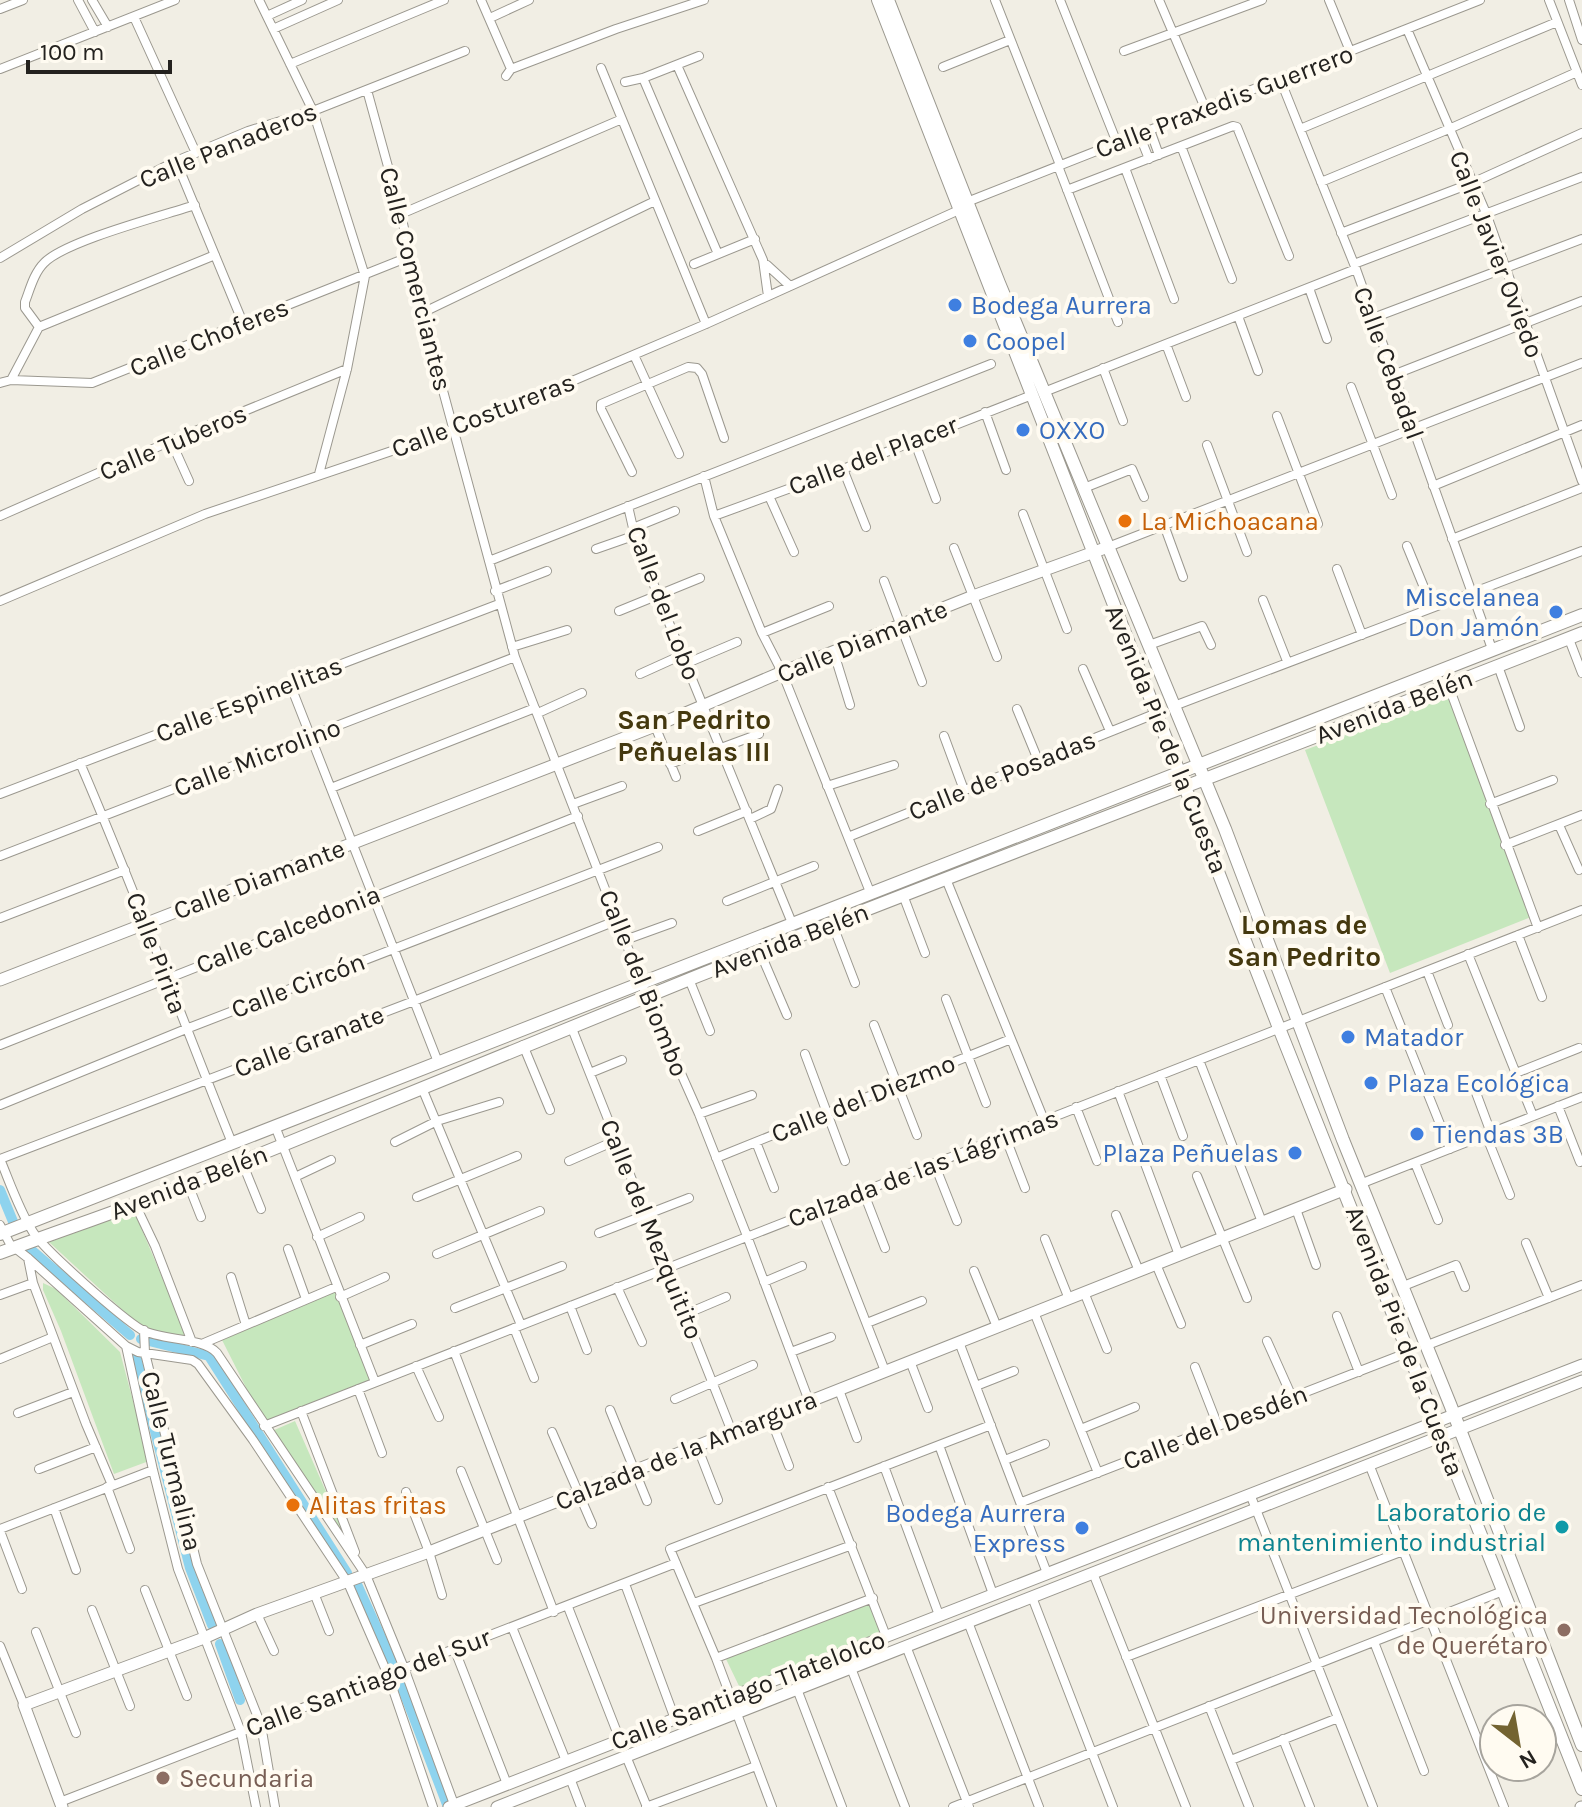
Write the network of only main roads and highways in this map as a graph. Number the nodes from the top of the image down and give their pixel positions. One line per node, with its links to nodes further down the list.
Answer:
1 (878, 0): 3 (main road, Avenida Pie de la Cuesta)
2 (888, 0): 3 (main road, Avenida Pie de la Cuesta)
3 (963, 206): 4 (main road, Avenida Pie de la Cuesta)
4 (1038, 394): 7 (main road, Avenida Pie de la Cuesta); 8 (main road, Avenida Pie de la Cuesta)
5 (1582, 615): 7 (main road, Avenida Belén)
6 (1582, 633): 9 (main road, Avenida Belén)
7 (1197, 764): 8 (main road, Avenida Belén); 9 (main road, Avenida Pie de la Cuesta)
8 (1179, 771): 10 (main road, Avenida Pie de la Cuesta); 11 (main road, Avenida Belén)
9 (1203, 778): 10 (main road, Avenida Belén); 13 (main road, Avenida Pie de la Cuesta)
10 (1185, 785): 12 (main road, Avenida Belén); 14 (main road, Avenida Pie de la Cuesta)
11 (1, 1231)
12 (0, 1253)
13 (1582, 1745)
14 (1582, 1789)

